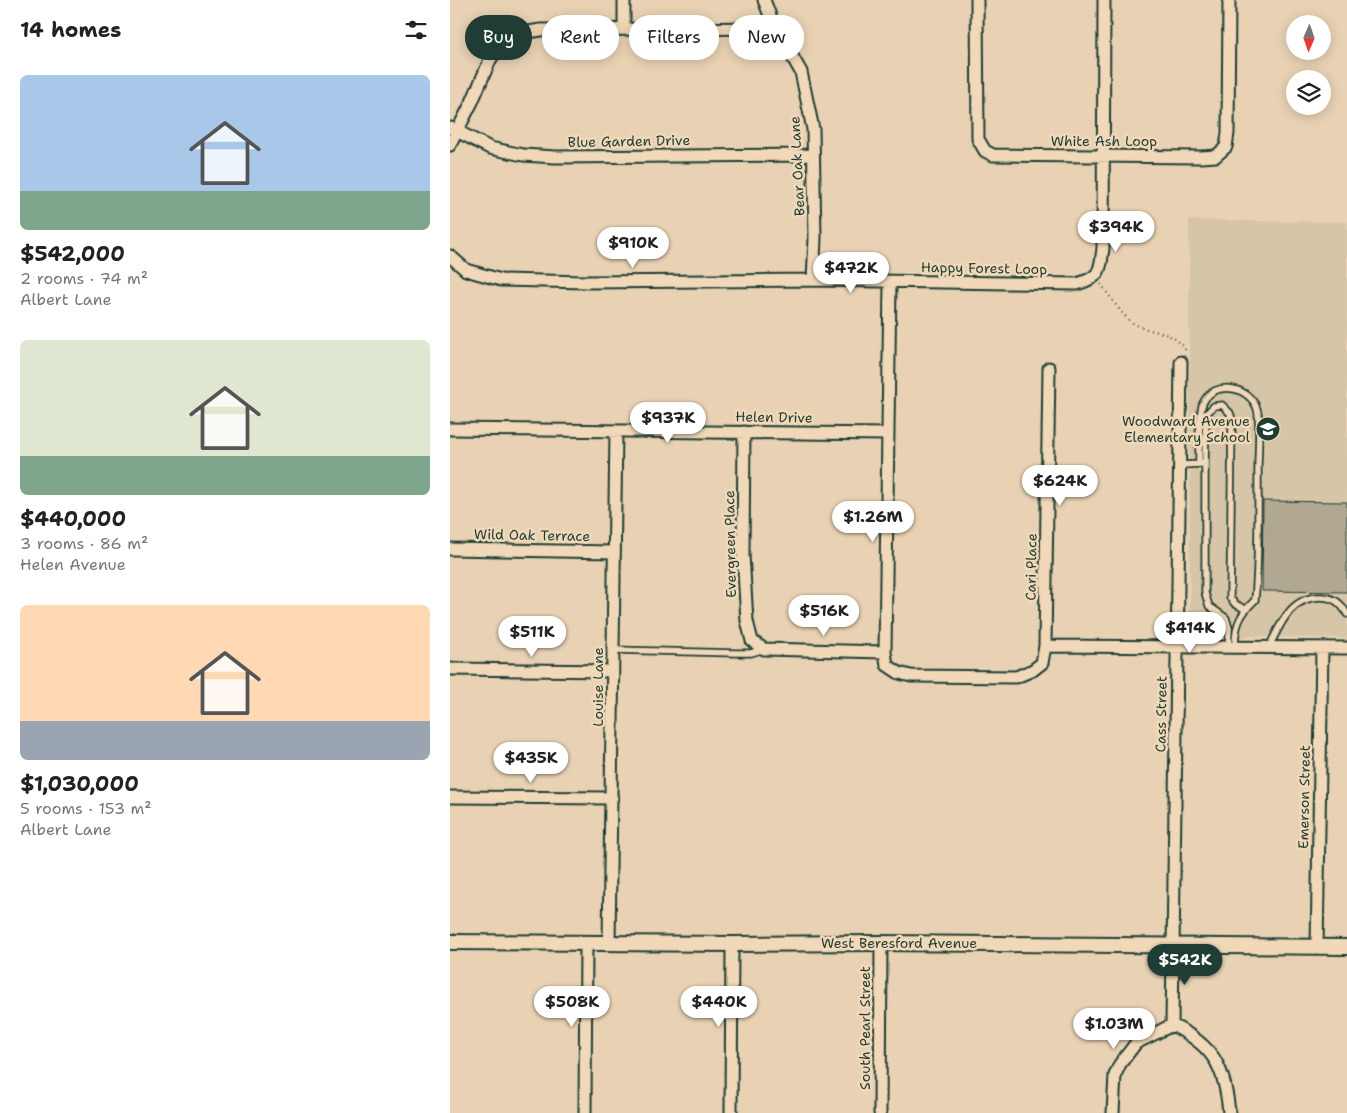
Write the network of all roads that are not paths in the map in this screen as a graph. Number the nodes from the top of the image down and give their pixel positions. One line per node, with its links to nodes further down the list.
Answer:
1 (624, 0): 7 (street)
2 (764, 0): 6 (street, Bear Oak Lane)
3 (977, 0): 13 (street, White Ash Loop)
4 (1104, 0): 13 (street, Happy Forest Loop)
5 (1229, 0): 13 (street, White Ash Loop)
6 (770, 15)
7 (624, 29): 8 (street); 10 (street)
8 (729, 30)
9 (794, 60): 12 (street, Bear Oak Lane)
10 (454, 129): 11 (street); 12 (street, Blue Garden Drive)
11 (450, 145)
12 (813, 155): 15 (street, Bear Oak Lane)
13 (1102, 156): 16 (street, Happy Forest Loop)
14 (450, 256): 15 (street, Happy Forest Loop)
15 (813, 280): 16 (street, Happy Forest Loop)
16 (890, 282): 22 (street)
17 (1181, 362): 24 (street, Cass Street)
18 (1049, 368): 29 (street, Cari Place)
19 (450, 429): 20 (street, Helen Drive)
20 (616, 431): 21 (street, Helen Drive); 26 (street, Louise Lane)
21 (744, 432): 22 (street, Helen Drive); 35 (street, Evergreen Place)
22 (887, 434): 37 (street)
23 (1202, 464): 24 (lane); 27 (lane); 27 (lane); 31 (lane)
24 (1181, 465): 30 (street, Cass Street)
25 (450, 549): 26 (street, Wild Oak Terrace)
26 (614, 552): 36 (street, Louise Lane)
27 (1245, 609): 31 (lane)
28 (1347, 614): 32 (lane)
29 (1045, 646): 30 (street); 37 (street)
30 (1176, 648): 31 (street); 47 (street, Cass Street)
31 (1232, 648): 32 (street)
32 (1269, 648): 33 (street)
33 (1322, 648): 34 (street); 48 (street, Emerson Street)
34 (1347, 648)
35 (764, 649): 36 (lane); 37 (street)
36 (613, 650): 39 (street, Louise Lane)
37 (885, 652)
38 (450, 669): 39 (street)
39 (612, 672): 41 (street, Louise Lane)
40 (450, 797): 41 (street)
41 (612, 798): 44 (street, Louise Lane)
42 (450, 942): 43 (street, West Beresford Avenue)
43 (586, 943): 44 (street, West Beresford Avenue); 51 (street)
44 (609, 943): 46 (street, West Beresford Avenue)
45 (880, 943): 46 (street, West Beresford Avenue); 47 (street, West Beresford Avenue); 53 (street, South Pearl Street)
46 (732, 944): 52 (street)
47 (1173, 946): 48 (street, West Beresford Avenue); 50 (street, Cass Street)
48 (1317, 947): 49 (street, West Beresford Avenue)
49 (1347, 947)
50 (1172, 1025): 54 (street); 55 (street)
51 (585, 1113)
52 (731, 1113)
53 (880, 1113)
54 (1113, 1113)
55 (1229, 1113)

